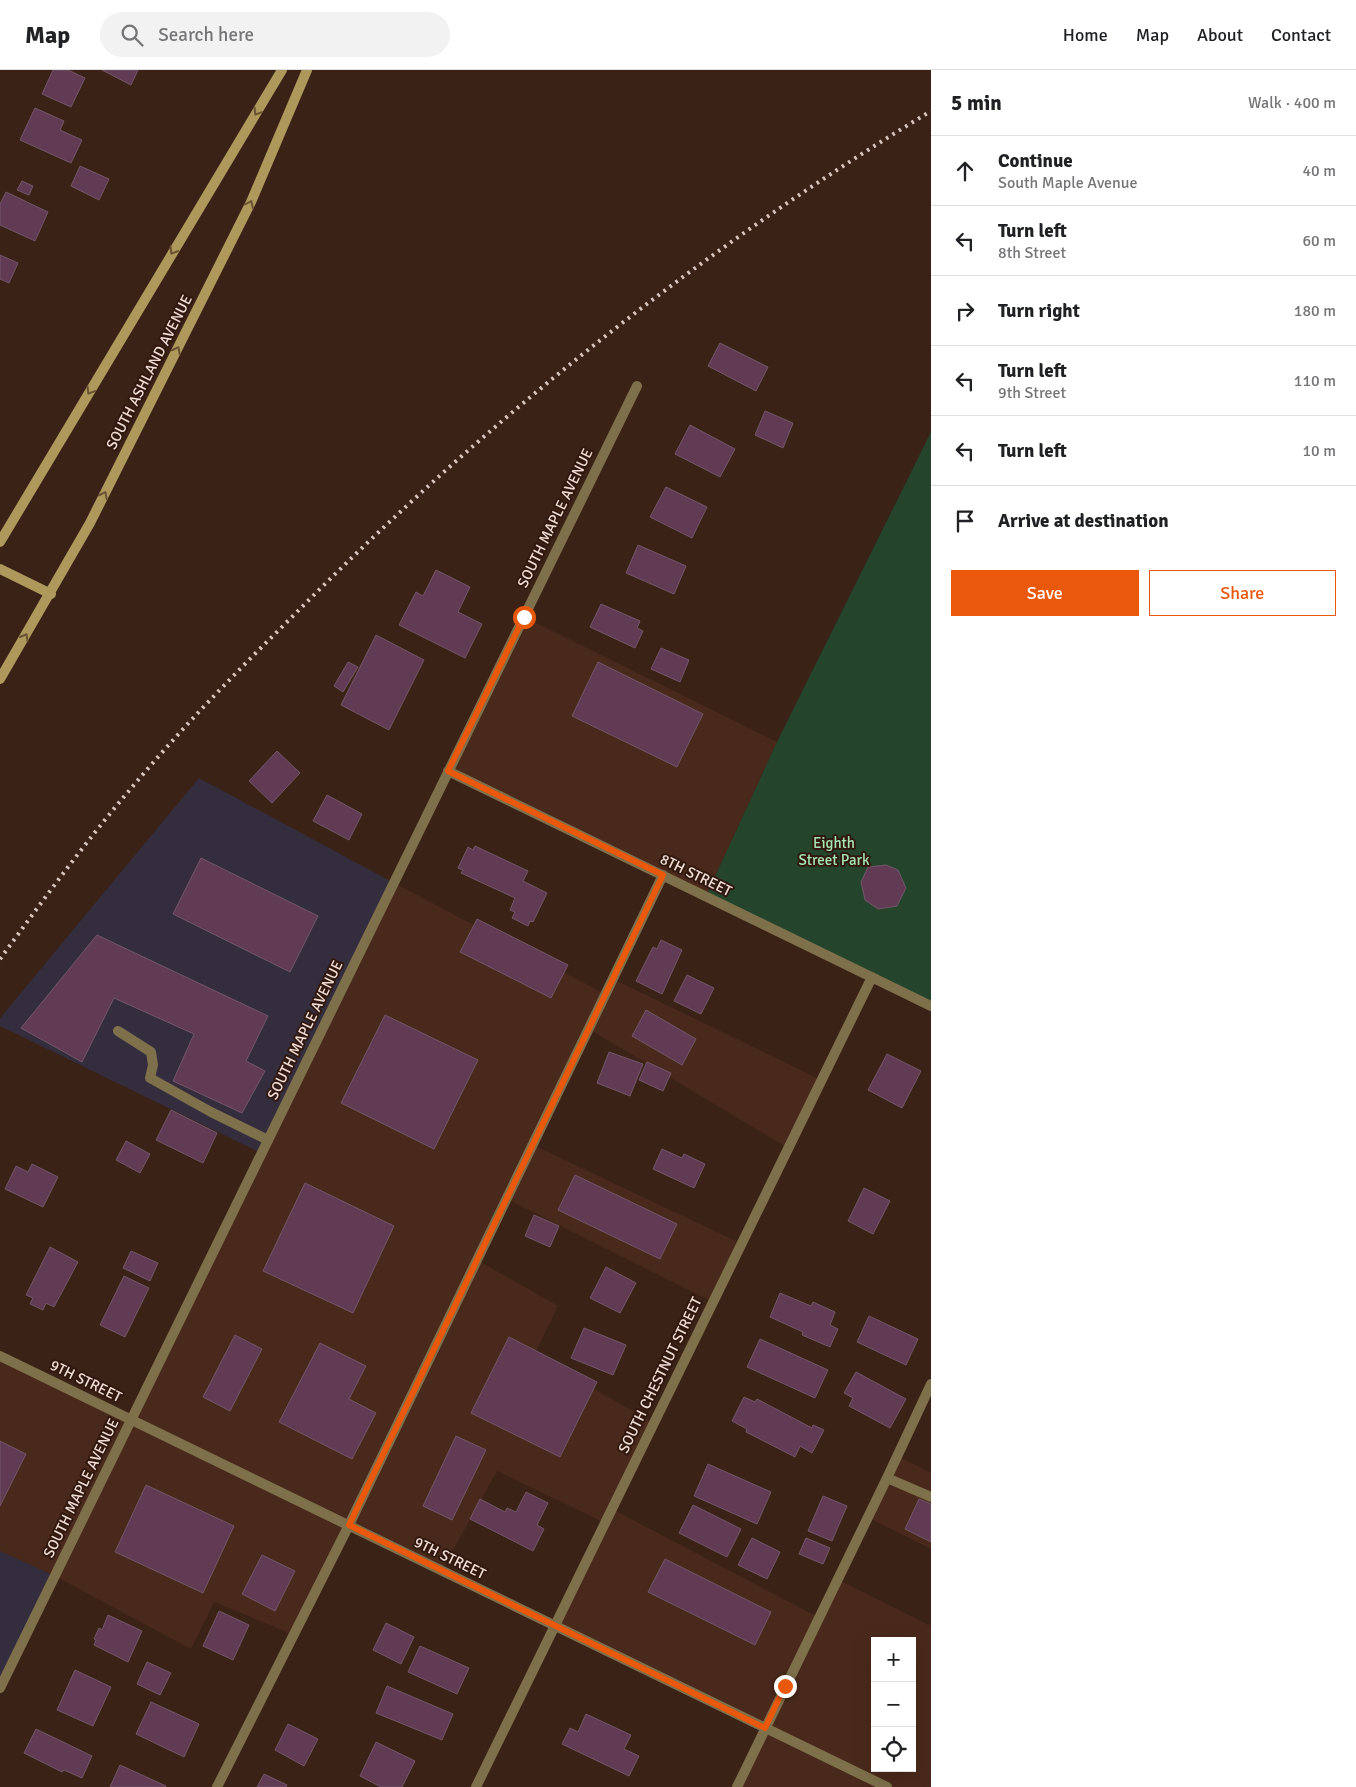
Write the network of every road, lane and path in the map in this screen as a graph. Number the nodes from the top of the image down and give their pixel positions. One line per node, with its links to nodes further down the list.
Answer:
1 (282, 70): 4 (main road, one-way to 4)
2 (307, 70): 6 (main road, SOUTH ASHLAND AVENUE, one-way to 2)
3 (637, 386): 8 (street, SOUTH MAPLE AVENUE)
4 (0, 542)
5 (0, 569): 6 (main road)
6 (51, 594): 7 (main road, SOUTH ASHLAND AVENUE, one-way to 6)
7 (0, 678)
8 (448, 771): 9 (street, 8TH STREET); 13 (street, SOUTH MAPLE AVENUE)
9 (663, 875): 10 (street, 8TH STREET); 19 (street)
10 (872, 977): 11 (street, 8TH STREET); 20 (street, SOUTH CHESTNUT STREET)
11 (931, 1006)
12 (118, 1031): 13 (street)
13 (268, 1140): 16 (street, SOUTH MAPLE AVENUE)
14 (0, 1356): 16 (street, 9TH STREET)
15 (931, 1384): 17 (street)
16 (131, 1420): 19 (street, 9TH STREET); 21 (street, SOUTH MAPLE AVENUE)
17 (887, 1478): 18 (street); 23 (street)
18 (931, 1497)
19 (349, 1525): 20 (street, 9TH STREET); 24 (street)
20 (555, 1626): 23 (street, 9TH STREET); 25 (street, SOUTH CHESTNUT STREET)
21 (3, 1674): 22 (street, SOUTH MAPLE AVENUE)
22 (0, 1688)
23 (765, 1728): 26 (street); 27 (street, 9TH STREET)
24 (217, 1787)
25 (476, 1787)
26 (736, 1787)
27 (887, 1787)

